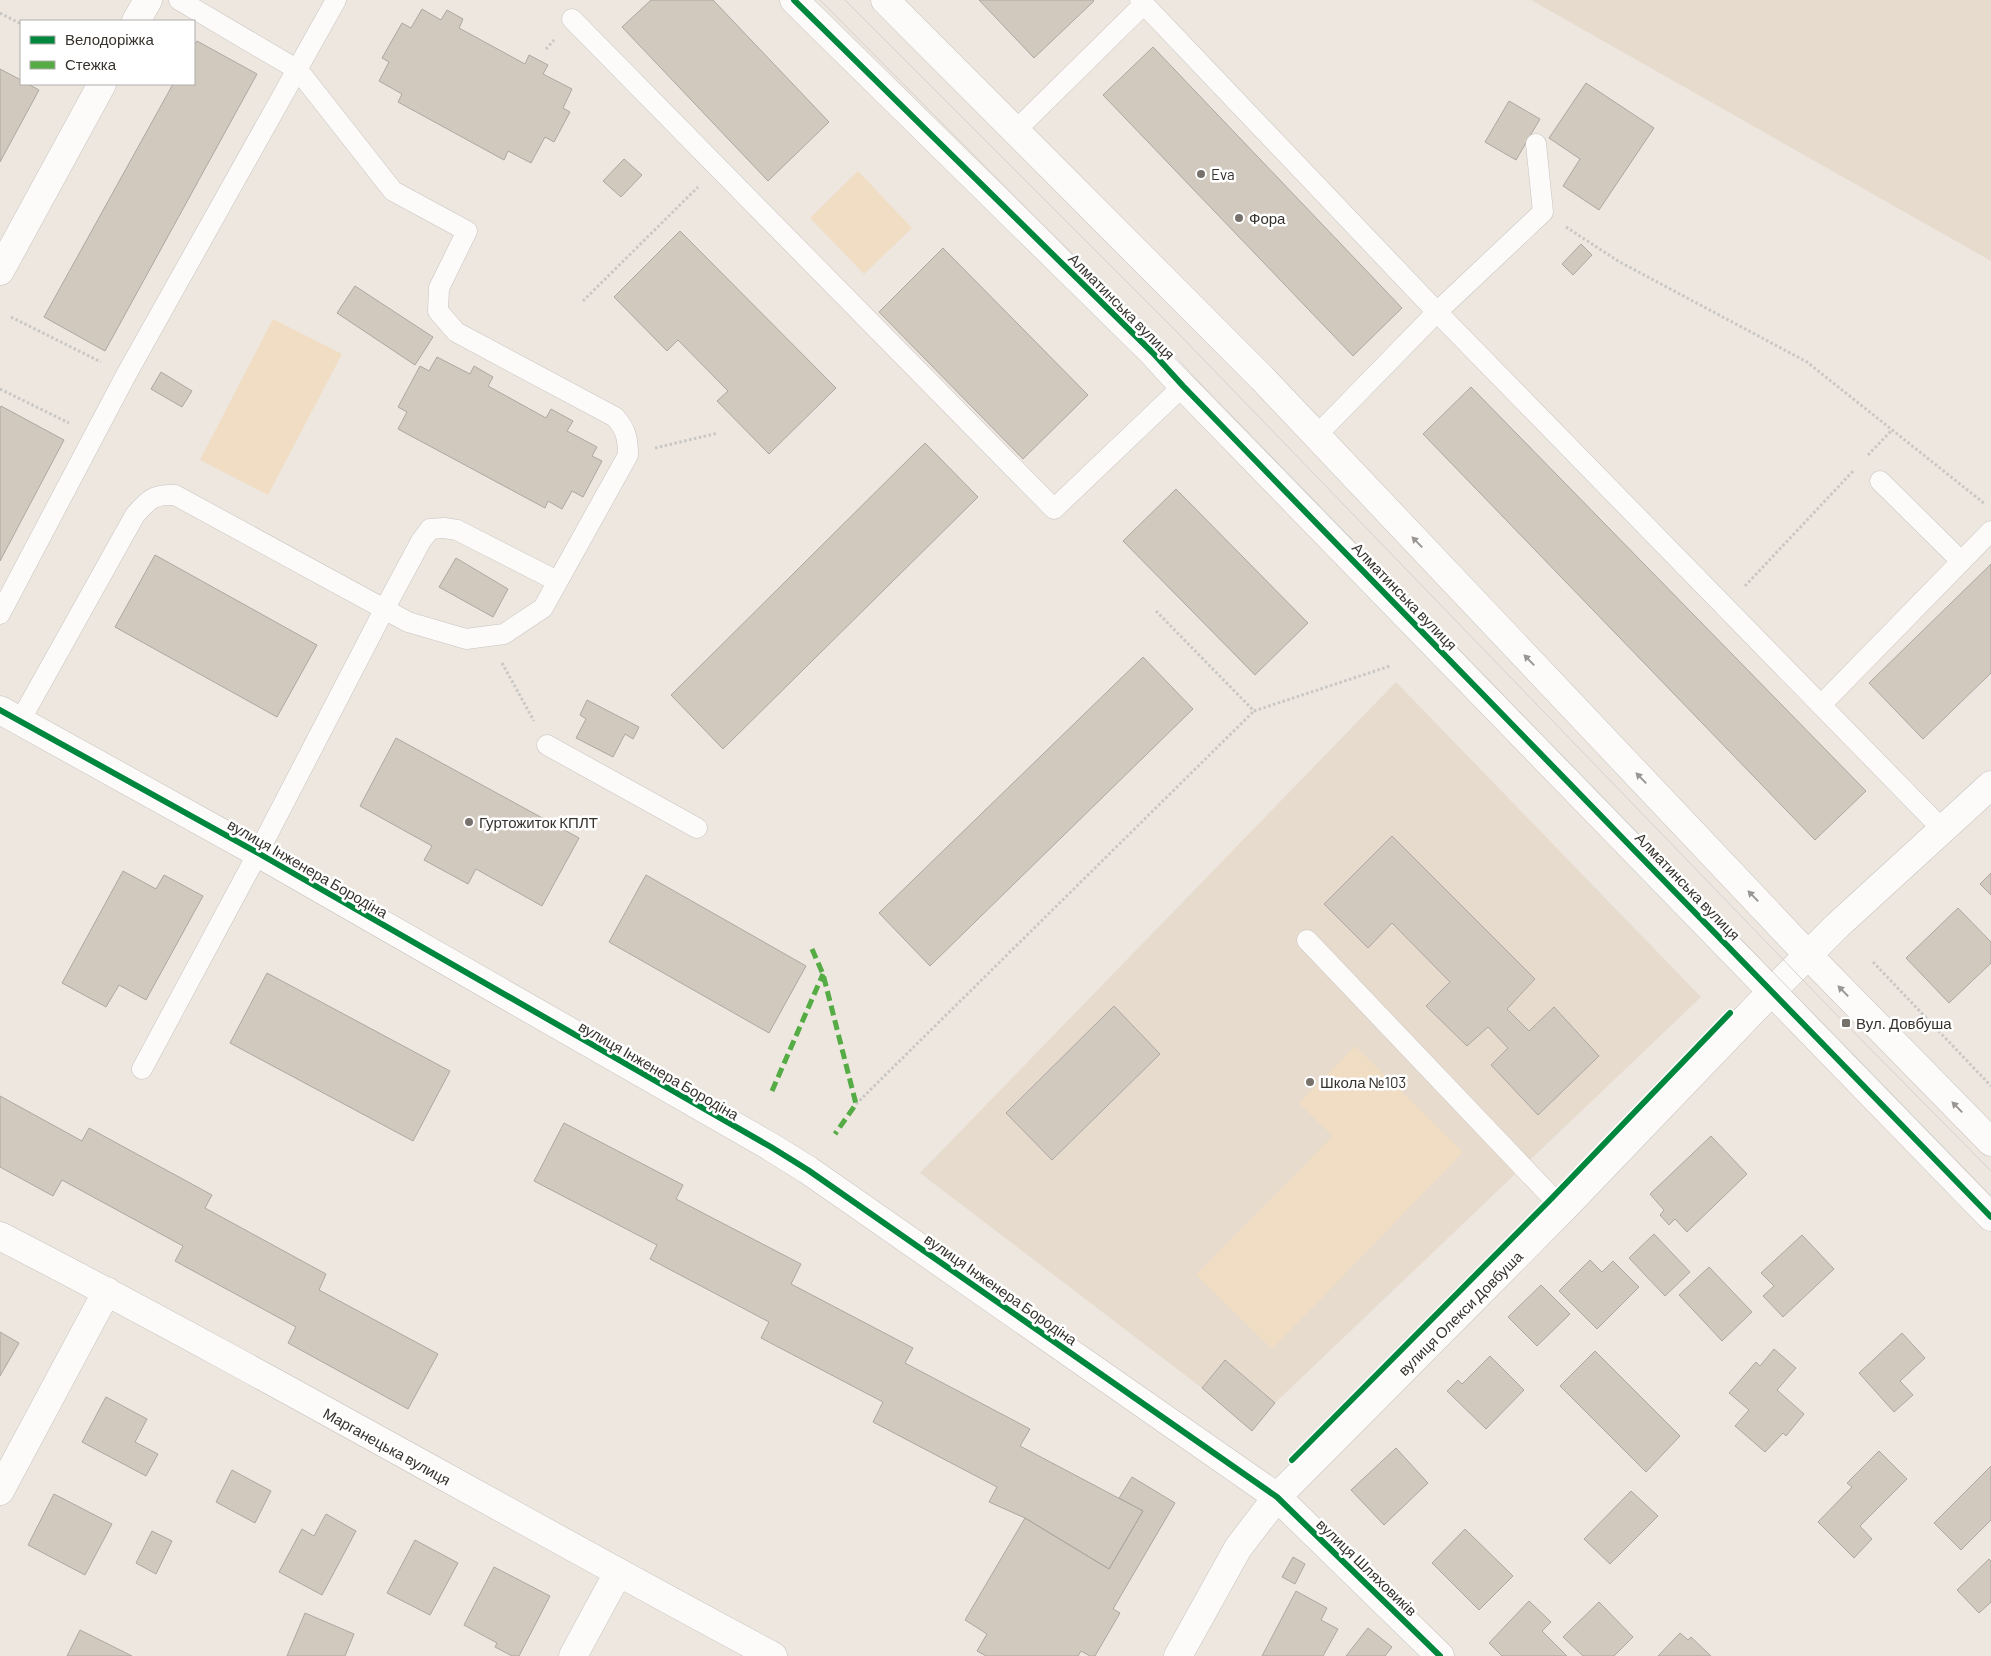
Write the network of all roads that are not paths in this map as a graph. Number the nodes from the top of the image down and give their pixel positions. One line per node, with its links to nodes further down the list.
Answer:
1 (148, 0): 8 (street)
2 (179, 0): 9 (lane)
3 (336, 0): 9 (lane)
4 (794, 0): 15 (street, Алматинська вулиця)
5 (885, 0): 11 (street)
6 (1142, 2): 11 (lane); 14 (lane)
7 (572, 19): 15 (lane)
8 (137, 20)
9 (298, 70): 20 (lane); 22 (lane)
10 (101, 85): 13 (street)
11 (1015, 131): 16 (street)
12 (1536, 144): 14 (lane)
13 (0, 271)
14 (1437, 312): 16 (lane); 23 (lane)
15 (1183, 386): 32 (street, Алматинська вулиця)
16 (1316, 436): 31 (street, one-way to 16)
17 (1880, 481): 19 (lane)
18 (1991, 531): 19 (lane)
19 (1962, 561): 23 (lane)
20 (557, 581): 21 (lane); 21 (lane)
21 (385, 608): 24 (lane); 29 (lane)
22 (0, 614)
23 (1821, 704): 28 (lane)
24 (10, 715): 29 (street, вулиця Інженера Бородіна)
25 (547, 745): 27 (lane)
26 (1991, 785): 28 (street, вулиця Олекси Довбуша)
27 (697, 828)
28 (1943, 830): 31 (street, вулиця Олекси Довбуша)
29 (258, 852): 33 (lane); 40 (street, вулиця Інженера Бородіна)
30 (1307, 940): 35 (lane)
31 (1808, 955): 32 (street, вулиця Олекси Довбуша); 34 (street, one-way to 31)
32 (1772, 990): 35 (street, вулиця Олекси Довбуша); 36 (street, Алматинська вулиця)
33 (142, 1069)
34 (1991, 1142)
35 (1563, 1210): 40 (street, вулиця Олекси Довбуша)
36 (1991, 1217)
37 (0, 1236): 38 (street, Марганецька вулиця)
38 (107, 1291): 39 (street); 41 (street, Марганецька вулиця)
39 (0, 1491)
40 (1277, 1497): 44 (street, вулиця Олекси Довбуша); 45 (street, вулиця Шляховиків)
41 (618, 1573): 42 (street); 43 (street, Марганецька вулиця)
42 (573, 1656)
43 (773, 1656)
44 (1178, 1656)
45 (1440, 1656)

